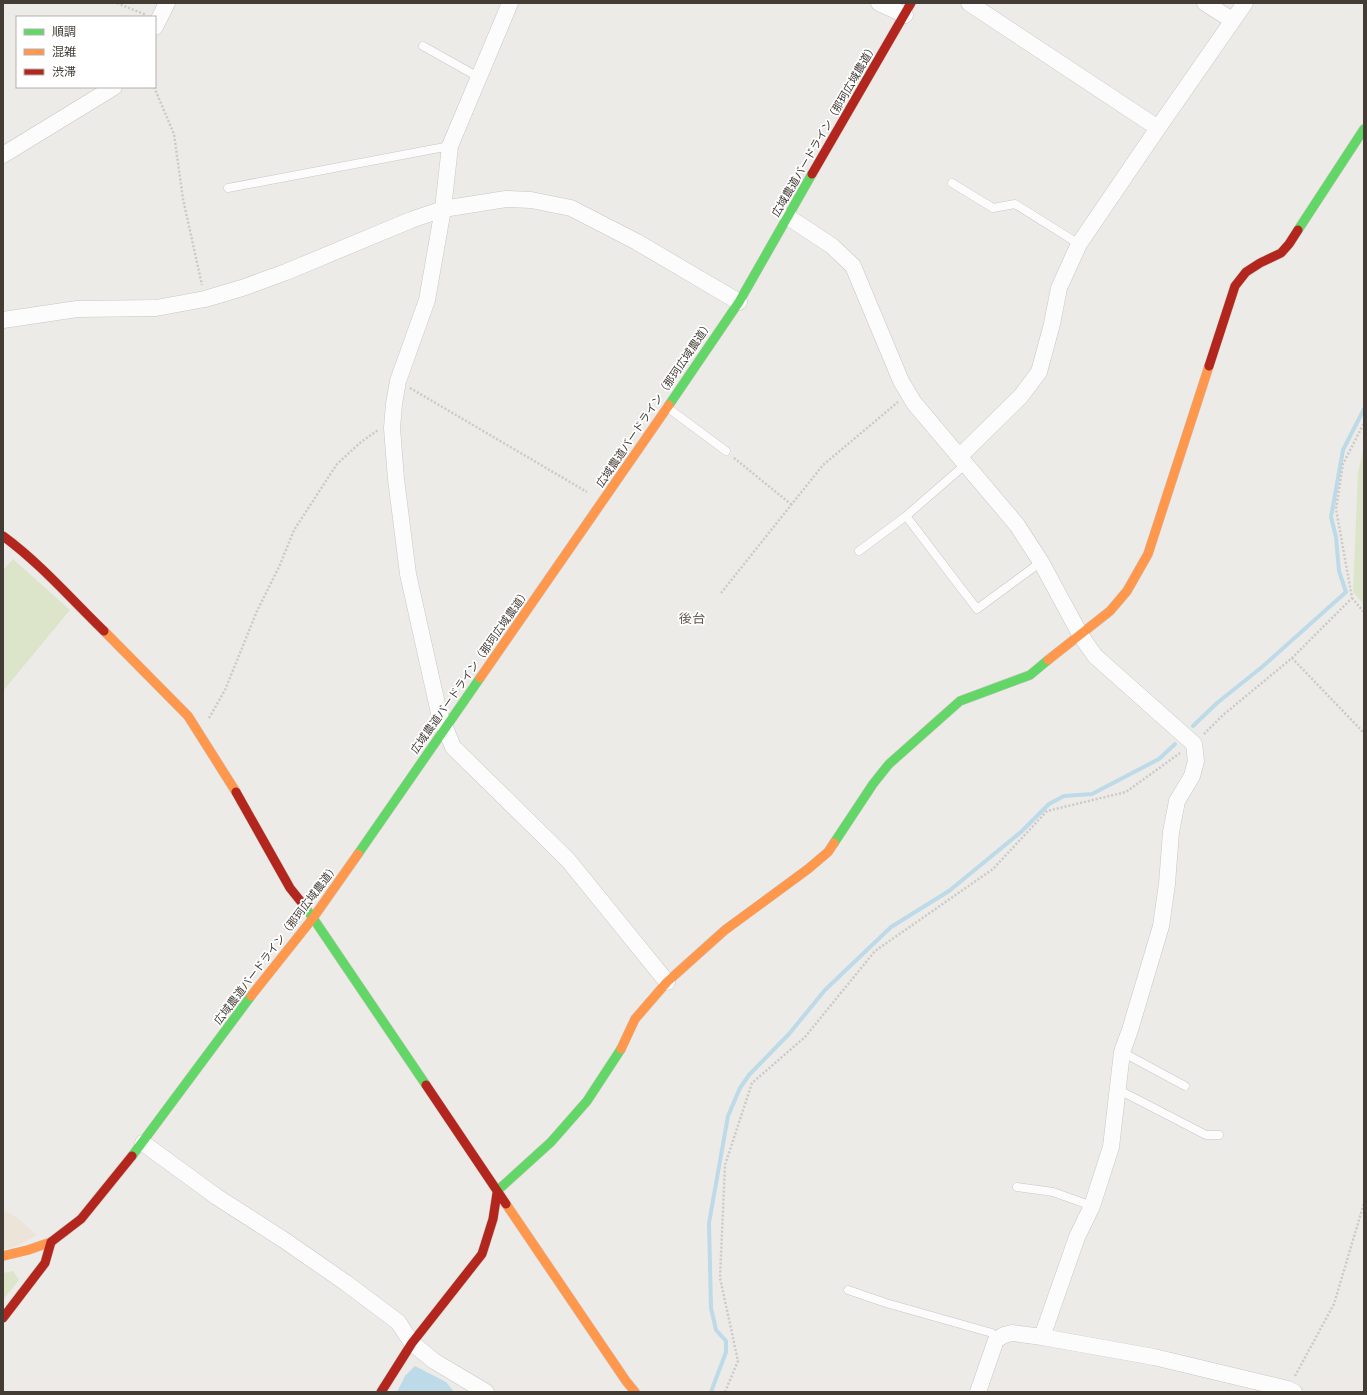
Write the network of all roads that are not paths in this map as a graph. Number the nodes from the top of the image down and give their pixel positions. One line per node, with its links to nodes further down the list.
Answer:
1 (167, 3): 9 (street)
2 (510, 3): 11 (street)
3 (879, 3): 7 (street)
4 (969, 3): 13 (street)
5 (1205, 3): 8 (street)
6 (1245, 3): 8 (street)
7 (908, 9): 20 (street, 広域農道バードライン（那珂広域農道）)
8 (1232, 20): 13 (street)
9 (156, 24)
10 (423, 46): 11 (lane)
11 (480, 78): 15 (street)
12 (112, 88): 16 (street)
13 (1158, 128): 21 (street)
14 (1364, 129): 31 (street)
15 (450, 146): 18 (lane); 19 (street)
16 (3, 155)
17 (952, 183): 21 (lane)
18 (228, 188)
19 (443, 209): 22 (street); 23 (street); 32 (street)
20 (788, 217): 22 (street, 広域農道バードライン（那珂広域農道）); 26 (street)
21 (1079, 244): 26 (street)
22 (739, 302): 24 (street, 広域農道バードライン（那珂広域農道）)
23 (3, 320)
24 (667, 408): 25 (lane); 32 (street, 広域農道バードライン（那珂広域農道）)
25 (726, 451)
26 (963, 460): 27 (lane); 30 (street)
27 (906, 516): 29 (lane); 30 (lane)
28 (3, 536): 33 (street)
29 (859, 551)
30 (1041, 562): 31 (street)
31 (1081, 636): 34 (street); 35 (street)
32 (446, 728): 33 (street, 広域農道バードライン（那珂広域農道）); 34 (street)
33 (314, 918): 39 (street, 広域農道バードライン（那珂広域農道）); 41 (street)
34 (667, 982): 41 (street)
35 (1122, 1052): 36 (lane); 37 (street)
36 (1184, 1086)
37 (1118, 1089): 38 (lane); 42 (street)
38 (1219, 1135)
39 (143, 1143): 43 (street, 広域農道バードライン（那珂広域農道）); 49 (street)
40 (1017, 1187): 42 (lane)
41 (497, 1191): 49 (street); 53 (street)
42 (1092, 1206): 47 (street)
43 (51, 1242): 44 (street, 広域農道バードライン（那珂広域農道）); 46 (street)
44 (3, 1256)
45 (848, 1290): 48 (lane)
46 (3, 1318)
47 (1042, 1337): 48 (street); 50 (street)
48 (996, 1340): 54 (street)
49 (412, 1343): 51 (street); 52 (street)
50 (1291, 1390)
51 (381, 1392)
52 (486, 1392)
53 (635, 1392)
54 (978, 1392)

